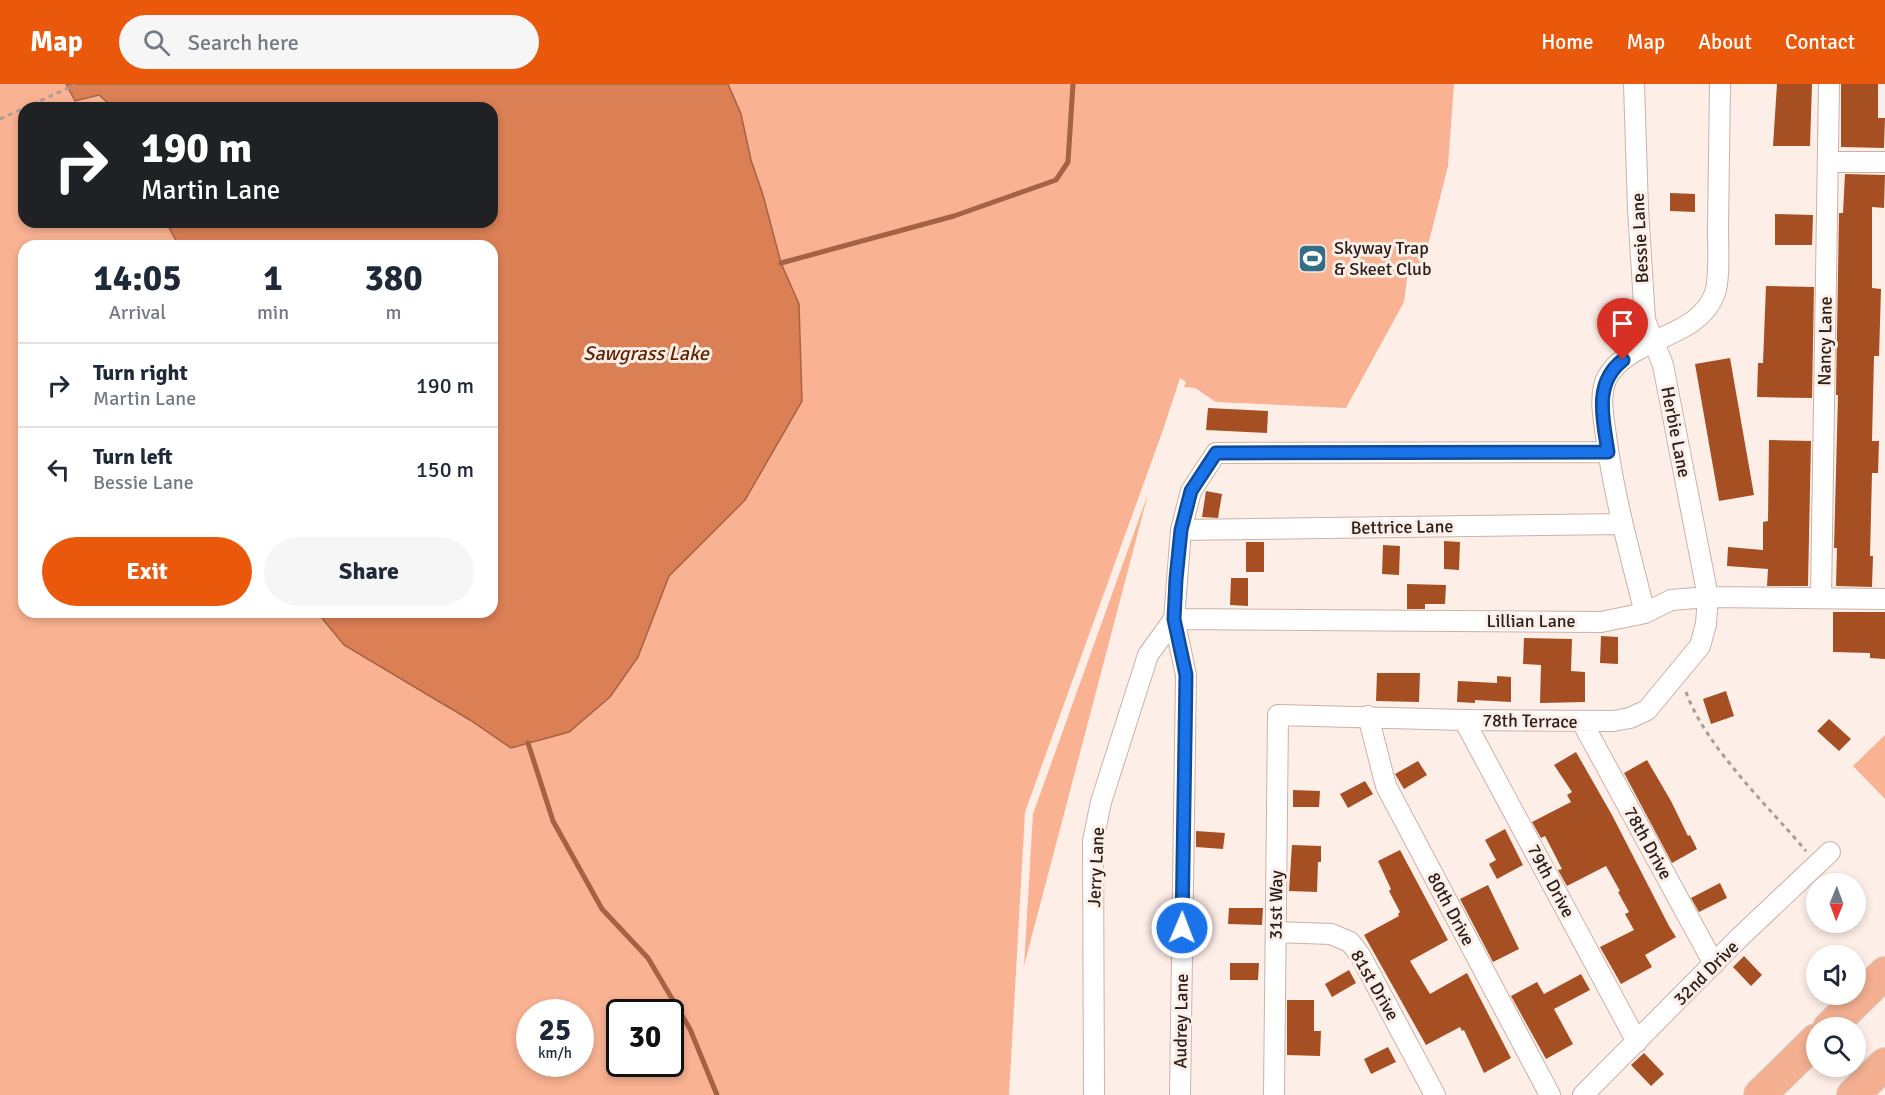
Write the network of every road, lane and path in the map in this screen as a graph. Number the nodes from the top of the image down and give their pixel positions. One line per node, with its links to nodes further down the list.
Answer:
1 (1634, 84): 10 (street, Bessie Lane)
2 (1720, 84): 10 (street)
3 (1829, 84): 8 (street, Nancy Lane)
4 (75, 85): 5 (path)
5 (37, 102)
6 (18, 111): 7 (path)
7 (0, 119)
8 (1828, 162): 9 (street); 15 (street, Nancy Lane)
9 (1885, 162)
10 (1653, 341): 11 (street); 14 (street, Herbie Lane)
11 (1608, 452): 12 (street); 13 (street, Audrey Lane)
12 (1622, 524): 13 (street, Bettrice Lane); 17 (street)
13 (1181, 530): 18 (street, Audrey Lane)
14 (1708, 597): 15 (street, Lillian Lane); 17 (street, Lillian Lane); 19 (street, 78th Terrace)
15 (1821, 598): 16 (street, Lillian Lane)
16 (1885, 599)
17 (1645, 613): 18 (street, Lillian Lane)
18 (1174, 619): 32 (street, Jerry Lane); 33 (street, Audrey Lane)
19 (1682, 668): 23 (street, 78th Terrace); 24 (path)
20 (1278, 715): 21 (street, 78th Terrace); 25 (street, 31st Way)
21 (1368, 716): 22 (street, 78th Terrace); 36 (street, 80th Drive)
22 (1464, 720): 23 (street, 78th Terrace); 29 (street, 79th Drive)
23 (1582, 722): 26 (street, 78th Drive)
24 (1824, 858): 26 (street, 32nd Drive)
25 (1276, 932): 34 (street, 31st Way); 35 (street, 81st Drive)
26 (1714, 964): 29 (street, 32nd Drive)
27 (1885, 973): 28 (highway)
28 (1840, 1017)
29 (1637, 1042): 37 (street, 32nd Drive)
30 (1806, 1050): 38 (highway)
31 (1885, 1064): 39 (highway)
32 (1094, 1095)
33 (1180, 1095)
34 (1274, 1095)
35 (1435, 1095)
36 (1550, 1095)
37 (1583, 1095)
38 (1760, 1095)
39 (1853, 1095)

